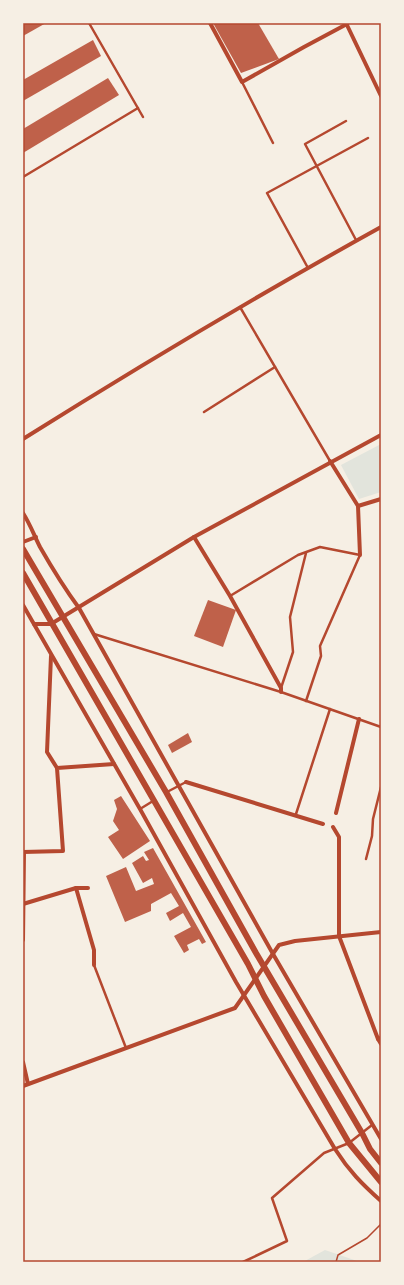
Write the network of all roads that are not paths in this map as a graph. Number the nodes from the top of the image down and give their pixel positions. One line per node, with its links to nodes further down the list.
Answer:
1 (89, 23): 6 (lane)
2 (210, 23): 4 (street)
3 (347, 24): 4 (street); 5 (street)
4 (242, 82): 10 (lane)
5 (381, 96)
6 (138, 108): 7 (lane); 12 (lane)
7 (143, 117)
8 (346, 122): 11 (lane)
9 (368, 138): 11 (lane)
10 (272, 143)
11 (318, 165): 14 (lane); 15 (lane)
12 (23, 177)
13 (381, 227): 14 (street)
14 (356, 240): 15 (street)
15 (308, 268): 16 (street)
16 (240, 306): 17 (lane); 20 (street)
17 (275, 367): 18 (lane); 21 (lane)
18 (204, 412)
19 (381, 435): 21 (street)
20 (23, 439)
21 (330, 461): 23 (street); 26 (street)
22 (381, 499): 23 (street)
23 (358, 506): 30 (street)
24 (23, 513): 25 (street)
25 (36, 537): 27 (street); 34 (street)
26 (194, 537): 32 (street); 34 (street)
27 (23, 542)
28 (23, 549): 37 (street)
29 (306, 552): 30 (lane); 32 (lane); 42 (lane)
30 (360, 555): 43 (lane)
31 (23, 573): 39 (street)
32 (230, 596): 42 (street)
33 (23, 606): 36 (street)
34 (79, 608): 37 (street); 40 (street)
35 (23, 609): 36 (lane)
36 (28, 614): 38 (street)
37 (63, 617): 39 (street); 52 (street)
38 (34, 624): 39 (street); 41 (street)
39 (52, 624): 53 (street)
40 (93, 633): 42 (lane); 50 (street)
41 (51, 656): 47 (street); 48 (street)
42 (281, 690): 43 (lane)
43 (306, 701): 44 (lane)
44 (330, 709): 45 (lane); 56 (lane)
45 (359, 719): 46 (lane); 55 (street)
46 (381, 727)
47 (114, 764): 48 (street); 54 (street)
48 (57, 768): 59 (street)
49 (186, 782): 50 (lane); 56 (street)
50 (179, 786): 52 (lane); 67 (street)
51 (381, 787): 60 (lane)
52 (166, 792): 69 (street)
53 (153, 801): 54 (lane); 70 (street)
54 (140, 809): 71 (street)
55 (336, 813)
56 (296, 814): 57 (street)
57 (323, 824)
58 (333, 827): 65 (street)
59 (23, 852): 63 (street)
60 (366, 859)
61 (76, 888): 62 (street); 63 (street); 68 (street)
62 (88, 888)
63 (24, 904): 66 (street)
64 (381, 932): 65 (street)
65 (339, 936): 67 (street); 72 (street)
66 (23, 940)
67 (273, 954): 69 (street); 77 (street)
68 (94, 965): 74 (lane)
69 (264, 967): 70 (street); 78 (street)
70 (255, 978): 71 (street); 80 (street)
71 (243, 996): 74 (street); 81 (street)
72 (379, 1038): 73 (street)
73 (381, 1044)
74 (126, 1048): 76 (street)
75 (23, 1062): 76 (street)
76 (25, 1085)
77 (372, 1125): 78 (lane); 79 (street)
78 (362, 1133): 80 (lane); 82 (street)
79 (381, 1139)
80 (350, 1143): 81 (lane); 83 (street)
81 (335, 1149): 84 (street); 85 (lane)
82 (381, 1162)
83 (381, 1182)
84 (381, 1201)
85 (243, 1262)

